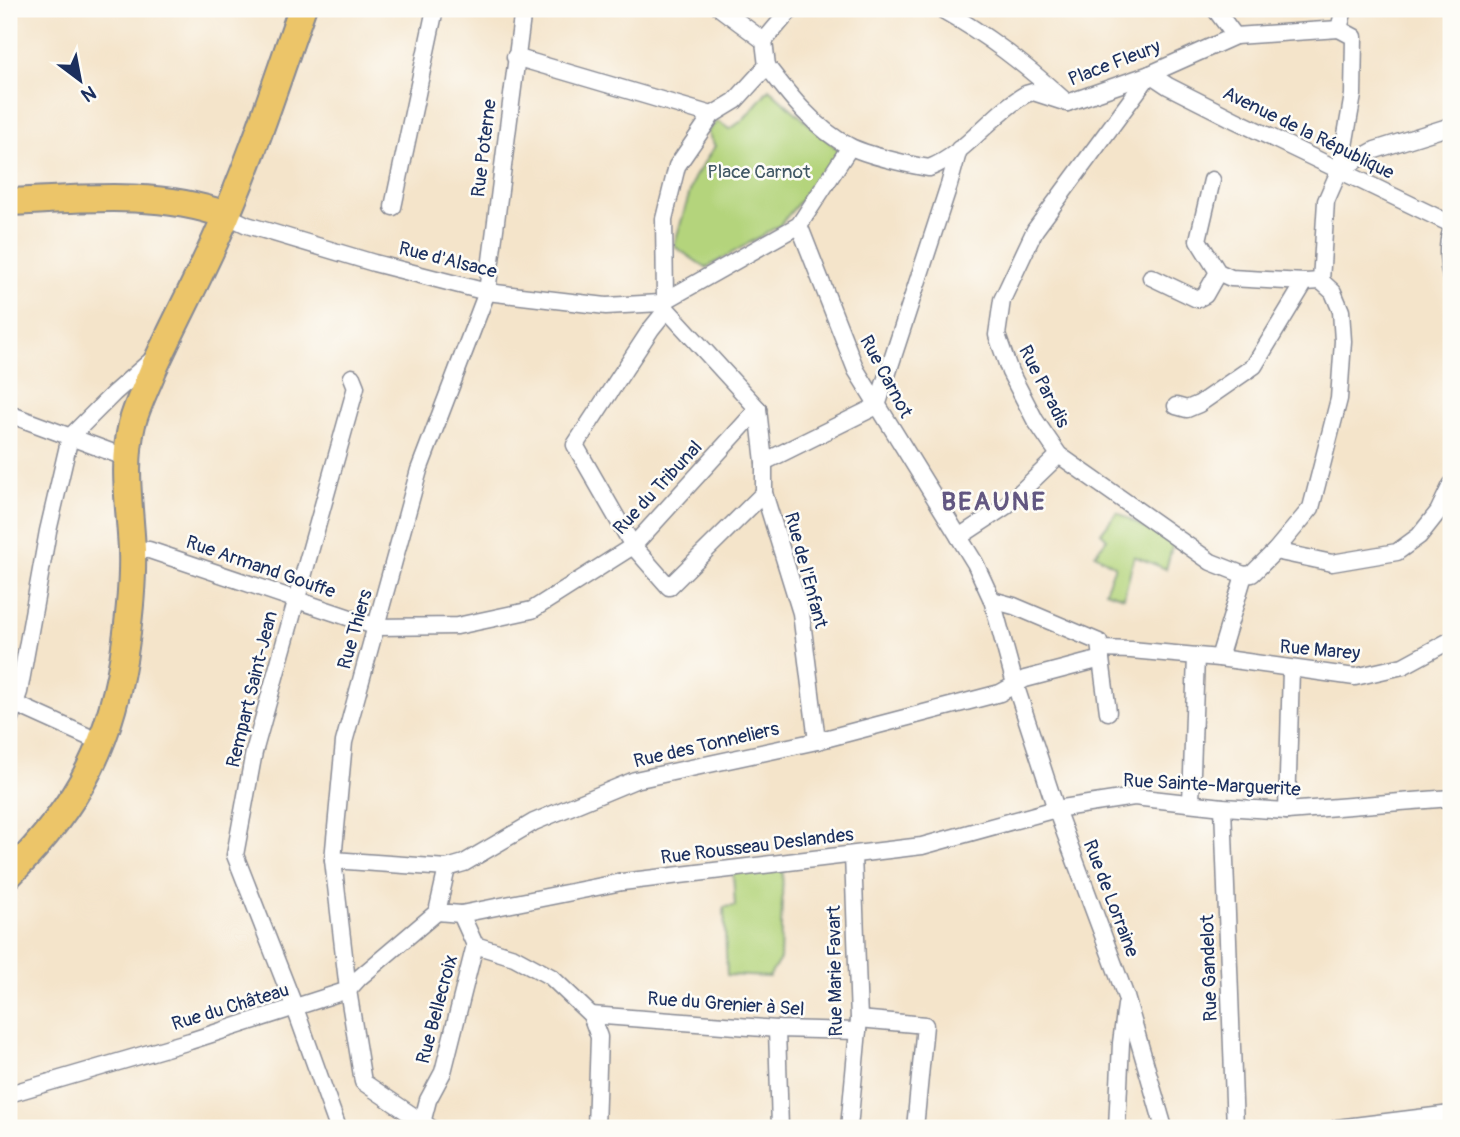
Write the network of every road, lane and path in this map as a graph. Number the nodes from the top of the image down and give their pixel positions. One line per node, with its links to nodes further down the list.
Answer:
1 (302, 9): 24 (main road)
2 (435, 9): 23 (street)
3 (523, 9): 12 (street, Rue Poterne)
4 (721, 9): 11 (street)
5 (791, 9): 11 (street)
6 (941, 9): 15 (street)
7 (1215, 9): 10 (street)
8 (1344, 9): 9 (street)
9 (1339, 29): 10 (street, Place Fleury); 20 (street)
10 (1235, 36): 14 (street, Place Fleury)
11 (764, 41): 13 (street)
12 (515, 57): 16 (street); 32 (street, Rue Poterne)
13 (767, 66): 16 (street); 18 (street)
14 (1150, 74): 15 (street, Place Fleury); 20 (street, Avenue de la République); 41 (street, Rue Paradis)
15 (1067, 103): 19 (street)
16 (712, 115): 33 (street)
17 (1451, 126): 20 (street)
18 (850, 147): 19 (street); 26 (street)
19 (959, 149): 36 (street)
20 (1340, 169): 25 (street, Avenue de la République); 31 (street)
21 (1212, 180): 28 (street)
22 (9, 202): 24 (main road)
23 (393, 207)
24 (226, 215): 32 (street, Rue d'Alsace); 34 (main road)
25 (1451, 224)
26 (799, 225): 33 (street); 36 (street, Rue Carnot)
27 (1451, 232): 30 (street)
28 (1218, 272): 29 (street); 31 (street)
29 (1151, 277)
30 (1451, 278)
31 (1313, 281): 37 (street); 49 (street)
32 (487, 292): 33 (street, Rue d'Alsace); 53 (street, Rue Thiers)
33 (665, 303): 38 (street); 47 (street)
34 (162, 351): 40 (street); 42 (main road)
35 (352, 377): 51 (street, Rempart Saint-Jean)
36 (877, 406): 43 (street); 46 (street, Rue Carnot)
37 (1176, 406)
38 (758, 409): 43 (street, Rue de l'Enfant); 47 (street, Rue du Tribunal)
39 (9, 414): 40 (street)
40 (70, 437): 42 (street); 60 (street)
41 (1059, 455): 46 (street); 50 (street, Rue Paradis)
42 (127, 458): 48 (main road)
43 (764, 461): 45 (street, Rue de l'Enfant)
44 (1451, 485): 49 (street)
45 (764, 493): 47 (street); 63 (street, Rue de l'Enfant)
46 (959, 537): 52 (street, Rue Carnot)
47 (633, 546): 53 (street, Rue du Tribunal)
48 (132, 549): 51 (street, Rue Armand Gouffe); 64 (main road)
49 (1275, 551): 50 (street)
50 (1244, 575): 57 (street)
51 (295, 600): 53 (street, Rue Armand Gouffe); 79 (street, Rempart Saint-Jean)
52 (992, 600): 55 (street); 59 (street, Rue de Lorraine)
53 (377, 628): 71 (street, Rue Thiers)
54 (1451, 640): 58 (street, Rue Marey)
55 (1101, 654): 56 (street, Rue Marey); 59 (street, Rue des Tonneliers); 61 (street)
56 (1196, 656): 57 (street, Rue Marey); 66 (street)
57 (1219, 658): 58 (street, Rue Marey)
58 (1291, 669): 69 (street)
59 (1015, 684): 63 (street, Rue des Tonneliers); 68 (street, Rue de Lorraine)
60 (12, 702): 62 (street); 64 (street)
61 (1108, 712)
62 (9, 721)
63 (817, 741): 72 (street, Rue des Tonneliers)
64 (102, 743): 73 (main road)
65 (1451, 798): 69 (street, Rue Sainte-Marguerite)
66 (1191, 802): 67 (street, Rue Sainte-Marguerite); 68 (street, Rue Sainte-Marguerite)
67 (1223, 807): 69 (street, Rue Sainte-Marguerite); 93 (street, Rue Gandelot)
68 (1056, 809): 70 (street, Rue Rousseau Deslandes); 78 (street, Rue de Lorraine)
69 (1287, 811)
70 (853, 855): 75 (street, Rue Rousseau Deslandes); 81 (street, Rue Marie Favart)
71 (333, 859): 72 (street, Rue des Tonneliers); 77 (street, Rue Thiers)
72 (447, 868): 74 (street)
73 (9, 875)
74 (438, 912): 75 (street, Rue Rousseau Deslandes); 77 (street, Rue du Château)
75 (461, 914): 76 (street)
76 (475, 945): 80 (street); 85 (street, Rue Bellecroix)
77 (348, 990): 79 (street, Rue du Château); 85 (street, Rue Thiers)
78 (1126, 997): 91 (street); 92 (street, Rue de Lorraine)
79 (295, 1008): 83 (street, Rue du Château); 86 (street, Rempart Saint-Jean)
80 (591, 1015): 82 (street, Rue du Grenier à Sel); 87 (street)
81 (859, 1025): 82 (street, Rue du Grenier à Sel); 89 (street, Rue Marie Favart); 90 (street, Rue du Grenier à Sel)
82 (777, 1030): 88 (street)
83 (9, 1094)
84 (1451, 1114): 94 (street)
85 (426, 1126)
86 (338, 1128)
87 (596, 1128)
88 (780, 1128)
89 (849, 1128)
90 (915, 1128)
91 (1117, 1128)
92 (1164, 1128)
93 (1235, 1128)
94 (1337, 1128)

